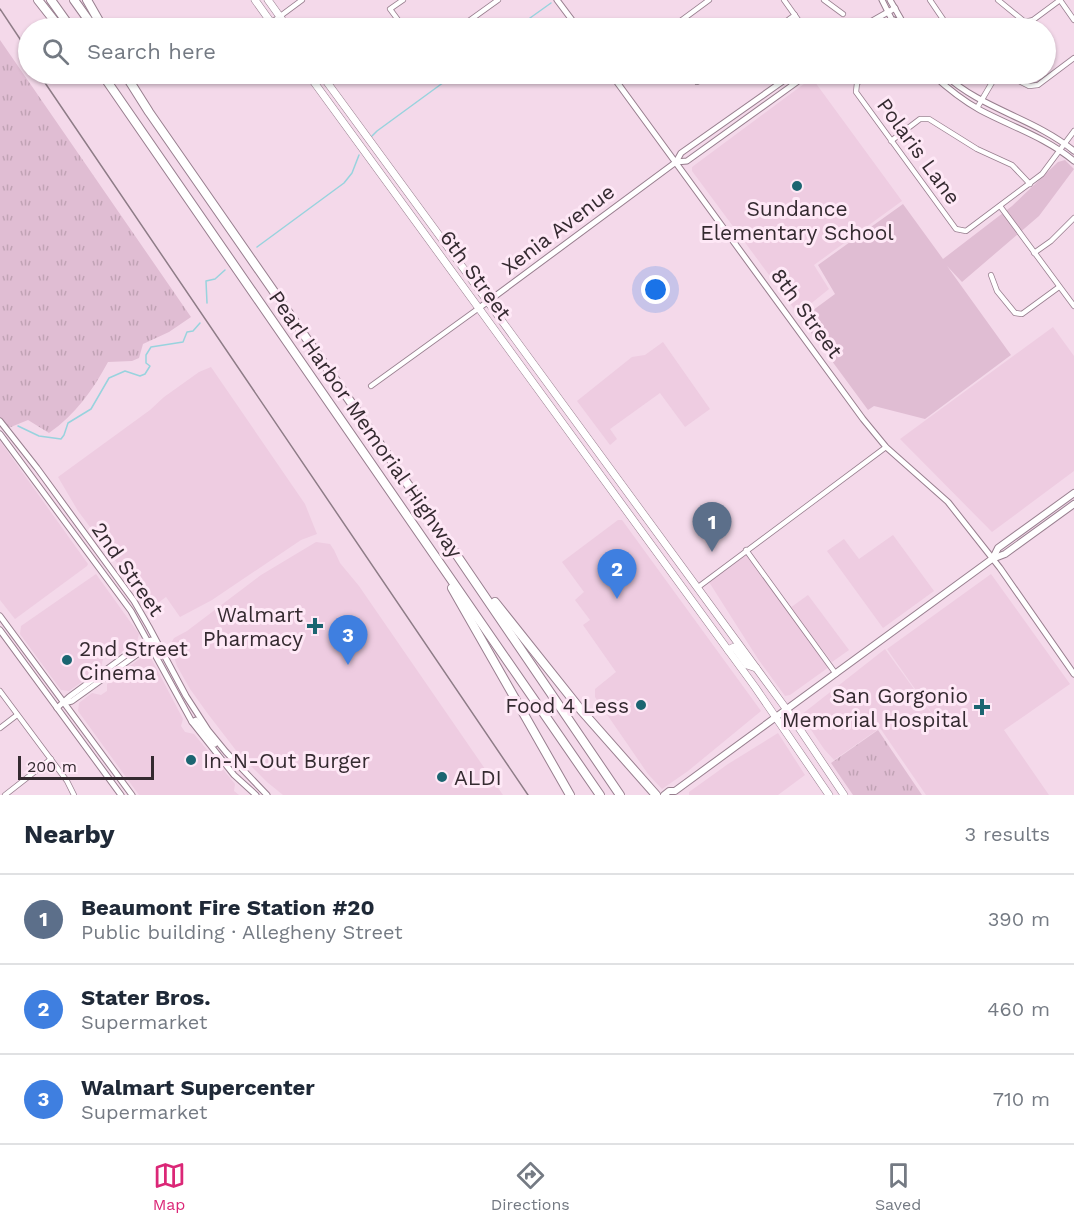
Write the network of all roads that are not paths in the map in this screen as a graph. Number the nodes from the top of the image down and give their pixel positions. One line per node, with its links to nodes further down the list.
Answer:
1 (38, 0): 24 (highway)
2 (51, 0): 25 (highway)
3 (74, 0): 26 (highway)
4 (87, 0): 27 (highway)
5 (255, 0): 28 (main road)
6 (268, 0): 23 (main road)
7 (302, 0): 23 (street)
8 (403, 0): 29 (street)
9 (498, 0): 30 (street)
10 (557, 0): 31 (street)
11 (709, 0): 32 (street)
12 (784, 0): 22 (street)
13 (824, 0): 21 (street)
14 (882, 0): 20 (street)
15 (890, 0): 19 (street)
16 (930, 0): 38 (street)
17 (998, 0): 39 (street)
18 (1060, 0): 40 (street); 41 (street)
19 (895, 8): 20 (street); 37 (street)
20 (888, 13): 35 (street); 36 (street)
21 (843, 14)
22 (795, 15): 33 (street); 34 (street)
23 (280, 17)
24 (52, 18)
25 (64, 18)
26 (87, 18)
27 (98, 18)
28 (267, 18)
29 (397, 18)
30 (473, 18)
31 (570, 18)
32 (685, 18)
33 (791, 18)
34 (797, 18)
35 (879, 18)
36 (890, 18)
37 (898, 18)
38 (942, 18)
39 (1020, 18)
40 (1036, 18)
41 (1074, 20)
42 (1074, 58): 43 (street)
43 (1056, 72)
44 (103, 84): 63 (highway)
45 (109, 84): 63 (highway, Pearl Harbor Memorial Highway)
46 (131, 84): 85 (highway, Pearl Harbor Memorial Highway)
47 (316, 84): 61 (main road, 6th Street)
48 (328, 84): 60 (main road, 6th Street)
49 (618, 84): 69 (street, 8th Street)
50 (779, 84): 69 (street, Xenia Avenue)
51 (794, 84): 69 (street, Xenia Avenue)
52 (857, 84): 64 (street, Polaris Lane)
53 (942, 84): 59 (street)
54 (958, 84): 58 (street)
55 (991, 84): 58 (street)
56 (1025, 84): 57 (street)
57 (1039, 84)
58 (981, 101): 59 (street); 65 (street)
59 (977, 108): 66 (street)
60 (347, 109): 61 (main road); 76 (main road, 6th Street)
61 (339, 115): 78 (main road, 6th Street)
62 (1074, 130): 65 (street)
63 (142, 133): 86 (highway, Pearl Harbor Memorial Highway)
64 (891, 141): 70 (street); 71 (street, Polaris Lane)
65 (1064, 142): 66 (street); 67 (street)
66 (1059, 149): 68 (street); 70 (street)
67 (1074, 151)
68 (1074, 161)
69 (676, 162): 76 (street, Xenia Avenue); 82 (street, 8th Street)
70 (1030, 184): 71 (street)
71 (1000, 206): 73 (street)
72 (1074, 218): 73 (street)
73 (1034, 253): 75 (street)
74 (991, 275): 75 (street)
75 (1059, 286): 77 (street)
76 (488, 301): 78 (street, Xenia Avenue); 89 (main road, 6th Street)
77 (1074, 306)
78 (479, 308): 79 (street, Xenia Avenue); 94 (main road, 6th Street)
79 (371, 386)
80 (0, 421): 92 (street, 2nd Street)
81 (0, 434): 93 (street, 2nd Street)
82 (886, 447): 87 (street); 88 (street, 8th Street)
83 (1074, 493): 88 (main road)
84 (1074, 504): 88 (main road)
85 (441, 532): 117 (highway, Pearl Harbor Memorial Highway); 118 (highway)
86 (428, 545): 115 (highway); 116 (highway, Pearl Harbor Memorial Highway)
87 (746, 550): 89 (street); 96 (street)
88 (992, 559): 96 (main road); 97 (street, 8th Street)
89 (697, 588): 95 (main road, 6th Street)
90 (0, 616): 99 (street)
91 (0, 630): 100 (street)
92 (156, 640): 93 (street); 106 (street, 2nd Street)
93 (149, 643): 99 (street); 104 (street, 2nd Street)
94 (728, 650): 95 (main road); 103 (main road, 6th Street)
95 (756, 668): 101 (main road)
96 (836, 674): 101 (main road)
97 (1074, 674)
98 (0, 691): 102 (street)
99 (64, 703): 100 (street); 112 (street)
100 (57, 708): 111 (street)
101 (787, 710): 103 (main road); 121 (main road)
102 (17, 715): 105 (street); 107 (street)
103 (776, 717): 109 (main road); 120 (main road, 6th Street)
104 (192, 722): 106 (street); 113 (street, 2nd Street)
105 (0, 728)
106 (226, 752): 114 (street, 2nd Street)
107 (51, 759): 108 (street); 110 (street)
108 (7, 794)
109 (675, 794): 119 (main road)
110 (74, 795)
111 (122, 795)
112 (132, 795)
113 (258, 795)
114 (267, 795)
115 (570, 795)
116 (600, 795)
117 (620, 795)
118 (656, 795)
119 (663, 795)
120 (829, 795)
121 (844, 795)

